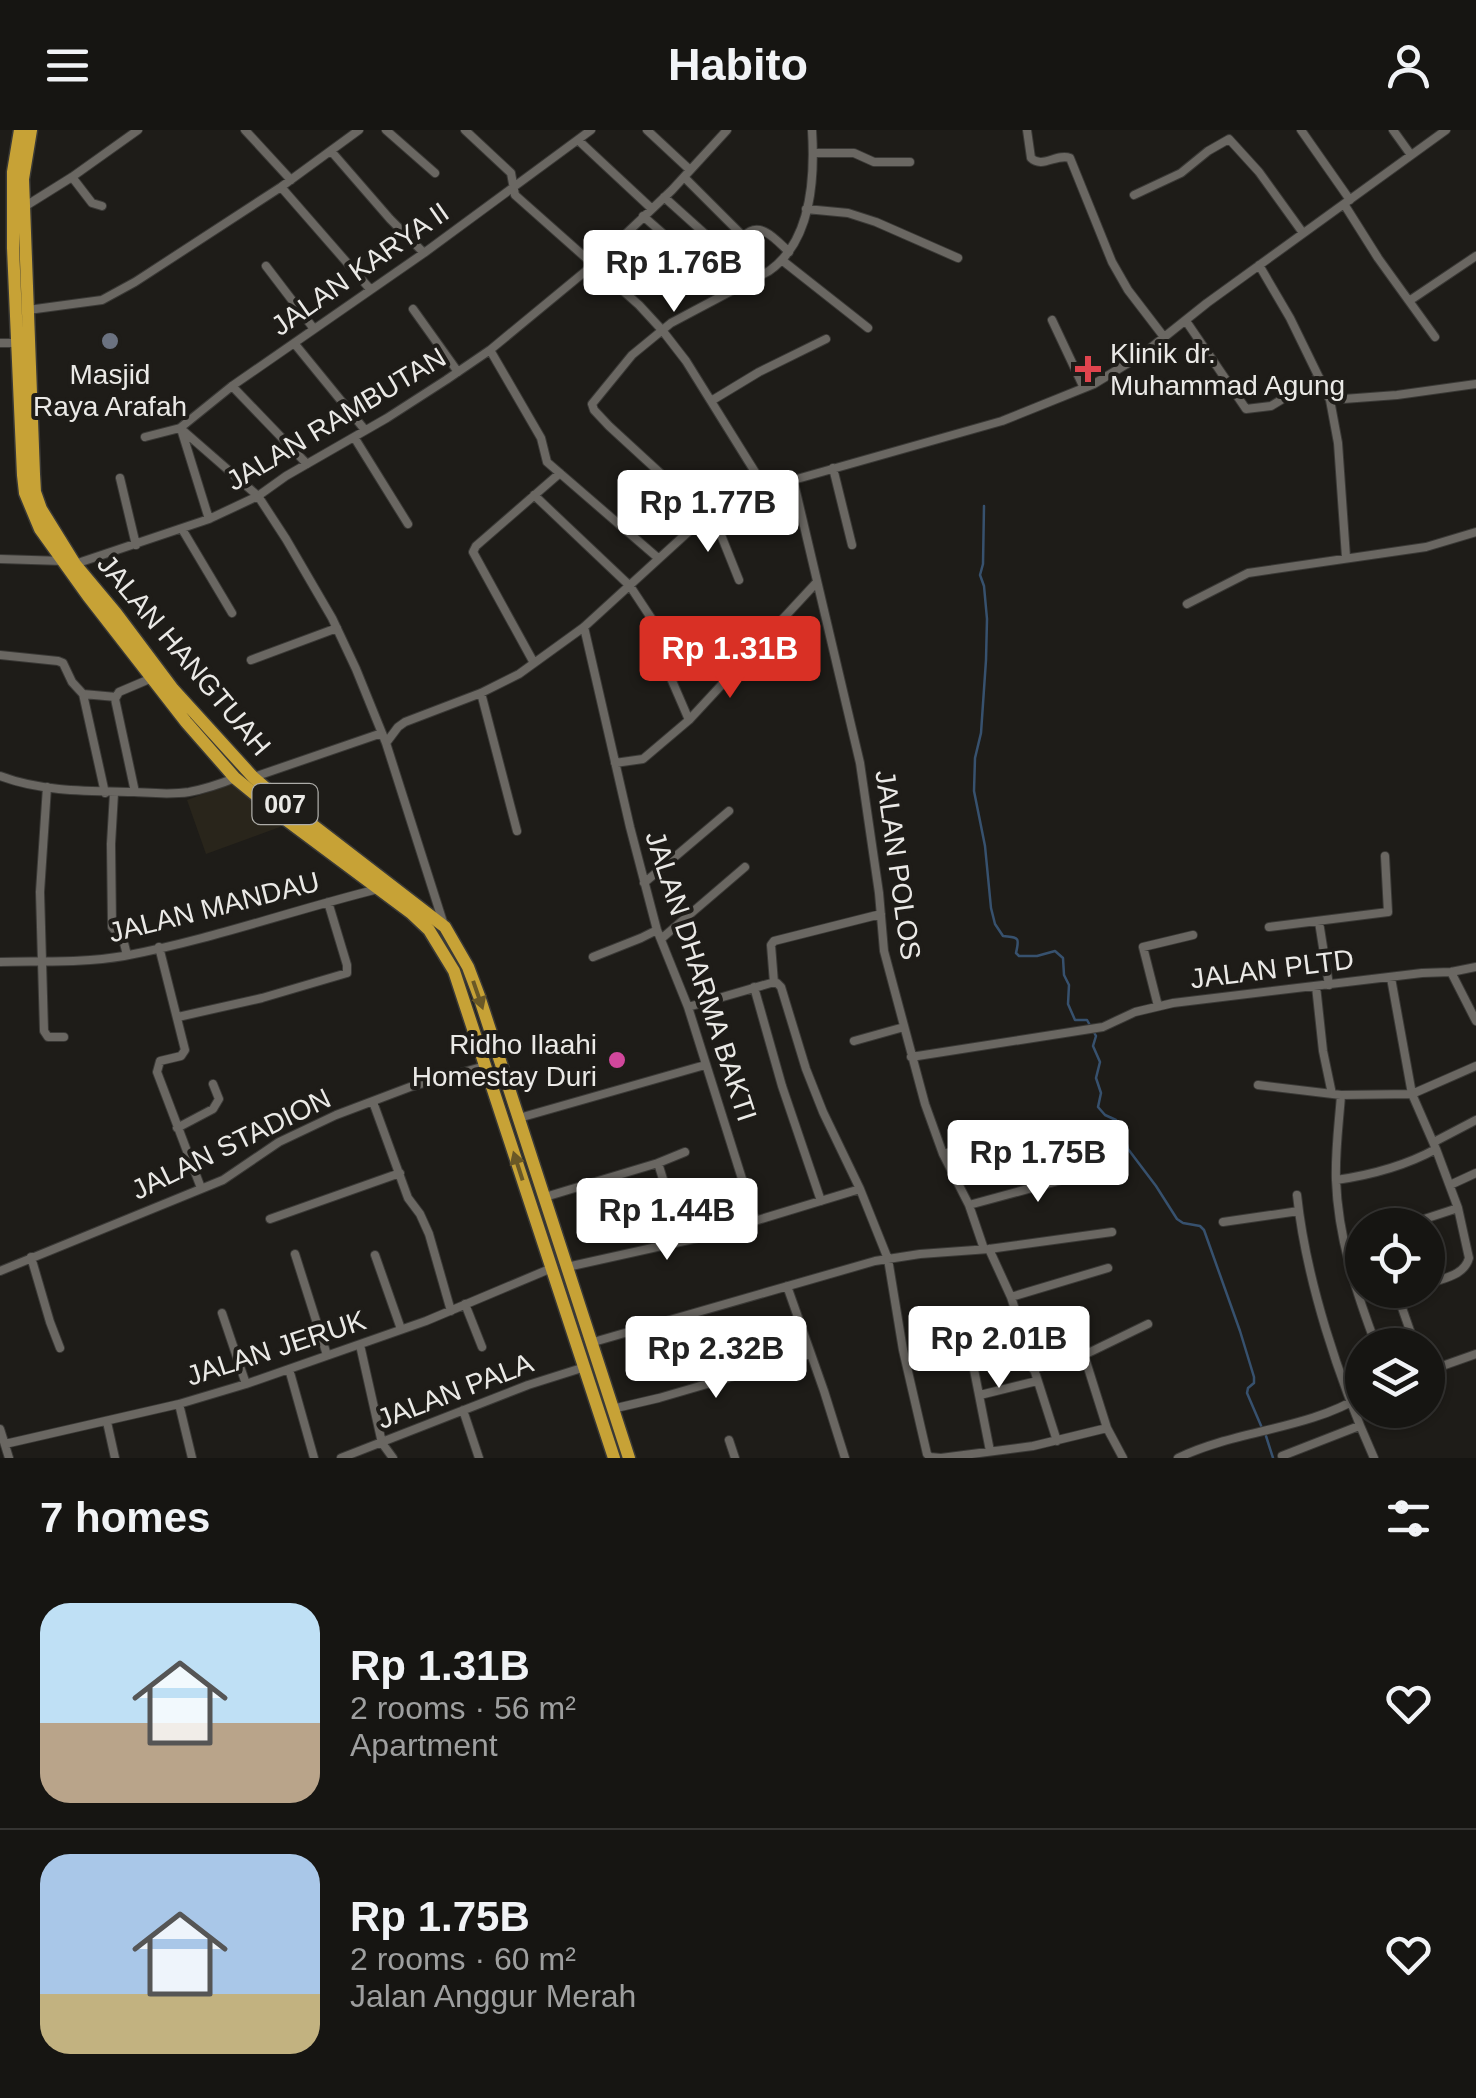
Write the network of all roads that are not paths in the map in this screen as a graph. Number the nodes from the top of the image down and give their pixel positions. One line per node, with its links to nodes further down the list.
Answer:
1 (20, 130): 38 (highway, JALAN HANGTUAH / 007)
2 (31, 130): 32 (highway, JALAN HANGTUAH / 007)
3 (138, 130): 24 (street)
4 (245, 130): 25 (street)
5 (359, 130): 16 (street)
6 (386, 130): 22 (street)
7 (464, 130): 27 (street)
8 (592, 130): 17 (street, JALAN KARYA II)
9 (646, 130): 23 (street)
10 (727, 130): 23 (street, JALAN RAMBUTAN)
11 (812, 130): 19 (street)
12 (1027, 130): 59 (street)
13 (1301, 130): 30 (street)
14 (1393, 130): 20 (street)
15 (1446, 130): 20 (street)
16 (346, 133): 18 (street)
17 (578, 140): 27 (street, JALAN KARYA II); 33 (street)
18 (331, 151): 25 (street); 40 (street)
19 (813, 153): 21 (street); 34 (street)
20 (1411, 155): 30 (street)
21 (910, 162)
22 (435, 173)
23 (687, 174): 29 (street, JALAN RAMBUTAN); 37 (street)
24 (72, 178): 31 (street); 32 (street)
25 (291, 180): 26 (street)
26 (281, 187): 49 (street); 52 (street)
27 (512, 188): 40 (street, JALAN KARYA II); 45 (street)
28 (1134, 196): 36 (street)
29 (664, 198): 33 (street, JALAN RAMBUTAN); 37 (street)
30 (1347, 202): 36 (street); 50 (street)
31 (102, 206)
32 (24, 208): 38 (highway, JALAN HANGTUAH / 007)
33 (652, 209): 35 (street, JALAN RAMBUTAN)
34 (806, 209): 39 (street); 41 (street)
35 (643, 216): 43 (street); 45 (street, JALAN RAMBUTAN)
36 (1303, 233): 47 (street)
37 (743, 236): 39 (street)
38 (20, 248): 52 (highway, JALAN HANGTUAH / 007); 62 (highway, JALAN HANGTUAH / 007)
39 (789, 252): 44 (street)
40 (424, 253): 49 (street, JALAN KARYA II)
41 (958, 258)
42 (1472, 258): 48 (street); 50 (street)
43 (692, 259)
44 (784, 261): 56 (street); 57 (street)
45 (594, 265): 57 (street); 64 (street, JALAN RAMBUTAN)
46 (266, 266): 55 (street)
47 (1259, 266): 54 (street); 66 (street)
48 (1476, 271)
49 (370, 289): 55 (street, JALAN KARYA II)
50 (1409, 300): 58 (street)
51 (414, 309): 65 (street)
52 (28, 310): 94 (highway, JALAN HANGTUAH / 007)
53 (1052, 320): 69 (street)
54 (1186, 320): 59 (street); 66 (street)
55 (314, 328): 63 (street, JALAN KARYA II)
56 (868, 328)
57 (662, 330): 71 (street); 84 (street)
58 (1435, 337)
59 (1164, 338): 69 (street)
60 (826, 339): 71 (street)
61 (0, 343): 62 (street)
62 (18, 343): 94 (highway, JALAN HANGTUAH / 007)
63 (294, 343): 68 (street, JALAN KARYA II); 73 (street)
64 (490, 350): 65 (street, JALAN RAMBUTAN); 78 (street)
65 (458, 372): 73 (street, JALAN RAMBUTAN)
66 (1319, 378): 70 (street)
67 (1476, 384): 70 (street)
68 (232, 386): 72 (street, JALAN KARYA II); 76 (street)
69 (1084, 388): 77 (street)
70 (1330, 400): 91 (street)
71 (711, 401): 81 (street)
72 (180, 428): 74 (street); 83 (street); 85 (street)
73 (365, 430): 75 (street, JALAN RAMBUTAN)
74 (145, 437)
75 (354, 437): 76 (street, JALAN RAMBUTAN); 86 (street)
76 (307, 464): 83 (street, JALAN RAMBUTAN)
77 (833, 468): 80 (street); 90 (street)
78 (560, 473): 82 (street); 92 (street)
79 (120, 478): 89 (street)
80 (793, 479): 81 (street); 96 (street, JALAN POLOS)
81 (765, 488): 84 (street)
82 (534, 495): 97 (street); 105 (street)
83 (258, 496): 85 (street, JALAN RAMBUTAN); 102 (street)
84 (710, 516): 92 (street); 95 (street)
85 (209, 519): 87 (street, JALAN RAMBUTAN)
86 (408, 524)
87 (182, 528): 89 (street, JALAN RAMBUTAN); 99 (street)
88 (1476, 532): 91 (street)
89 (136, 544): 94 (street, JALAN RAMBUTAN)
90 (852, 546)
91 (1346, 557): 98 (street)
92 (658, 558): 97 (street)
93 (0, 560): 94 (street, JALAN RAMBUTAN)
94 (69, 563): 100 (highway, JALAN HANGTUAH / 007)
95 (738, 580)
96 (816, 583): 110 (street); 127 (street, JALAN POLOS)
97 (630, 586): 101 (street); 110 (street)
98 (1187, 604)
99 (232, 613)
100 (111, 616): 106 (highway, JALAN HANGTUAH / 007); 115 (highway, JALAN HANGTUAH / 007)
101 (584, 626): 105 (street); 113 (street, JALAN DHARMA BAKTI)
102 (337, 628): 104 (street); 111 (street)
103 (0, 655): 108 (street)
104 (250, 660)
105 (534, 664): 107 (street)
106 (152, 678): 109 (street); 116 (highway, JALAN HANGTUAH / 007)
107 (481, 693): 112 (street); 121 (street)
108 (83, 694): 109 (street); 119 (street)
109 (116, 697): 118 (street)
110 (690, 720): 113 (street)
111 (382, 733): 112 (street); 115 (street)
112 (386, 743): 129 (street)
113 (615, 763): 124 (street, JALAN DHARMA BAKTI)
114 (0, 776): 117 (street)
115 (253, 777): 129 (highway, JALAN HANGTUAH / 007)
116 (235, 778): 118 (street); 125 (highway, JALAN HANGTUAH / 007)
117 (47, 787): 119 (street); 136 (street)
118 (135, 792): 119 (street)
119 (109, 793): 134 (street)
120 (729, 811): 124 (street)
121 (518, 830)
122 (1385, 856): 128 (street)
123 (745, 867): 131 (street)
124 (644, 882): 131 (street, JALAN DHARMA BAKTI)
125 (378, 890): 126 (street, JALAN MANDAU); 154 (highway, JALAN HANGTUAH / 007)
126 (328, 902): 133 (street, JALAN MANDAU); 147 (street)
127 (881, 914): 141 (street); 149 (street, JALAN POLOS)
128 (1319, 922): 130 (street); 142 (street)
129 (444, 927): 161 (highway, JALAN HANGTUAH / 007, one-way to 161)
130 (1269, 928)
131 (659, 934): 135 (street); 145 (street, JALAN DHARMA BAKTI)
132 (1194, 935): 146 (street)
133 (159, 947): 134 (street, JALAN MANDAU); 147 (street)
134 (127, 955): 136 (street, JALAN MANDAU)
135 (593, 957)
136 (41, 961): 137 (street, JALAN MANDAU); 150 (street)
137 (0, 962)
138 (1476, 967): 139 (street, JALAN PLTD)
139 (1451, 972): 140 (street, JALAN PLTD); 148 (street)
140 (1391, 978): 142 (street, JALAN PLTD); 159 (street)
141 (774, 982): 144 (street); 175 (street)
142 (1329, 984): 143 (street, JALAN PLTD)
143 (1316, 986): 146 (street, JALAN PLTD); 158 (street)
144 (754, 987): 145 (street); 178 (street)
145 (688, 1006): 153 (street, JALAN DHARMA BAKTI)
146 (1158, 1006): 152 (street, JALAN PLTD)
147 (178, 1017): 163 (street)
148 (1476, 1021)
149 (904, 1027): 151 (street); 152 (street, JALAN POLOS)
150 (64, 1037)
151 (854, 1041)
152 (911, 1057): 166 (street, JALAN POLOS)
153 (705, 1065): 161 (street); 184 (street, JALAN DHARMA BAKTI)
154 (485, 1066): 160 (street, JALAN STADION); 195 (highway, JALAN HANGTUAH / 007, one-way to 154)
155 (1476, 1066): 159 (street)
156 (213, 1084): 163 (street)
157 (1258, 1084): 158 (street)
158 (1337, 1094): 159 (street); 171 (street)
159 (1412, 1094): 164 (street)
160 (373, 1102): 169 (street); 174 (street, JALAN STADION)
161 (520, 1118): 177 (highway, JALAN HANGTUAH / 007)
162 (1476, 1120): 164 (street)
163 (177, 1128): 174 (street)
164 (1435, 1146): 171 (street); 173 (street)
165 (685, 1152): 167 (street)
166 (944, 1154): 172 (street); 179 (street, JALAN POLOS)
167 (658, 1162): 177 (street); 187 (street)
168 (1098, 1170): 172 (street)
169 (400, 1173): 183 (street); 202 (street)
170 (1476, 1173): 173 (street)
171 (1336, 1180): 188 (street)
172 (1054, 1182): 179 (street)
173 (1450, 1185): 180 (street)
174 (201, 1188): 192 (street, JALAN STADION)
175 (860, 1189): 178 (street); 193 (street)
176 (1297, 1195): 181 (street)
177 (545, 1198): 194 (highway, JALAN HANGTUAH / 007)
178 (821, 1200): 184 (street)
179 (970, 1204): 189 (street, JALAN POLOS)
180 (1458, 1208): 182 (street); 198 (street)
181 (1299, 1211): 185 (street); 220 (street)
182 (1445, 1212)
183 (270, 1219)
184 (755, 1220): 187 (street)
185 (1223, 1222)
186 (1112, 1232): 189 (street)
187 (682, 1240): 194 (street)
188 (1345, 1245)
189 (987, 1249): 193 (street); 200 (street, JALAN POLOS)
190 (295, 1254): 213 (street)
191 (375, 1255): 205 (street)
192 (31, 1257): 197 (street, JALAN STADION); 210 (street)
193 (888, 1259): 199 (street); 236 (street)
194 (567, 1267): 207 (highway, JALAN HANGTUAH / 007)
195 (552, 1268): 201 (street, JALAN JERUK); 216 (highway, JALAN HANGTUAH / 007)
196 (1108, 1268): 200 (street)
197 (0, 1270)
198 (1445, 1278)
199 (787, 1286): 207 (street); 211 (street)
200 (1011, 1297): 218 (street, JALAN POLOS)
201 (465, 1304): 202 (street, JALAN JERUK); 209 (street)
202 (450, 1311): 205 (street, JALAN JERUK)
203 (222, 1313): 221 (street)
204 (1148, 1324): 214 (street)
205 (401, 1330): 208 (street, JALAN JERUK)
206 (968, 1339): 222 (street)
207 (590, 1342): 225 (highway, JALAN HANGTUAH / 007)
208 (360, 1344): 213 (street, JALAN JERUK); 234 (street)
209 (482, 1347)
210 (60, 1348)
211 (810, 1354): 225 (street); 248 (street)
212 (1476, 1354): 215 (street)
213 (326, 1355): 217 (street, JALAN JERUK)
214 (1084, 1355): 218 (street); 228 (street)
215 (1445, 1365)
216 (585, 1367): 226 (street, JALAN PALA); 245 (highway, JALAN HANGTUAH / 007)
217 (289, 1368): 221 (street, JALAN JERUK); 241 (street)
218 (1033, 1369): 219 (street, JALAN POLOS)
219 (1037, 1381): 222 (street); 233 (street, JALAN POLOS)
220 (1345, 1383)
221 (246, 1384): 223 (street, JALAN JERUK)
222 (980, 1395): 236 (street)
223 (179, 1404): 227 (street, JALAN JERUK); 240 (street)
224 (1345, 1406): 250 (street)
225 (612, 1409): 246 (highway, JALAN HANGTUAH / 007)
226 (463, 1410): 234 (street, JALAN PALA); 244 (street)
227 (106, 1422): 235 (street, JALAN JERUK); 239 (street)
228 (1107, 1428): 233 (street); 249 (street)
229 (1355, 1428): 237 (street)
230 (1361, 1428): 251 (street)
231 (0, 1429): 235 (street)
232 (729, 1440): 247 (street)
233 (1057, 1440): 236 (street)
234 (382, 1443): 242 (street, JALAN PALA); 243 (street)
235 (5, 1444): 238 (street)
236 (990, 1451)
237 (1282, 1456)
238 (9, 1458)
239 (115, 1458)
240 (192, 1458)
241 (314, 1458)
242 (341, 1458)
243 (392, 1458)
244 (479, 1458)
245 (614, 1458)
246 (629, 1458)
247 (735, 1458)
248 (844, 1458)
249 (1123, 1458)
250 (1178, 1458)
251 (1374, 1458)

